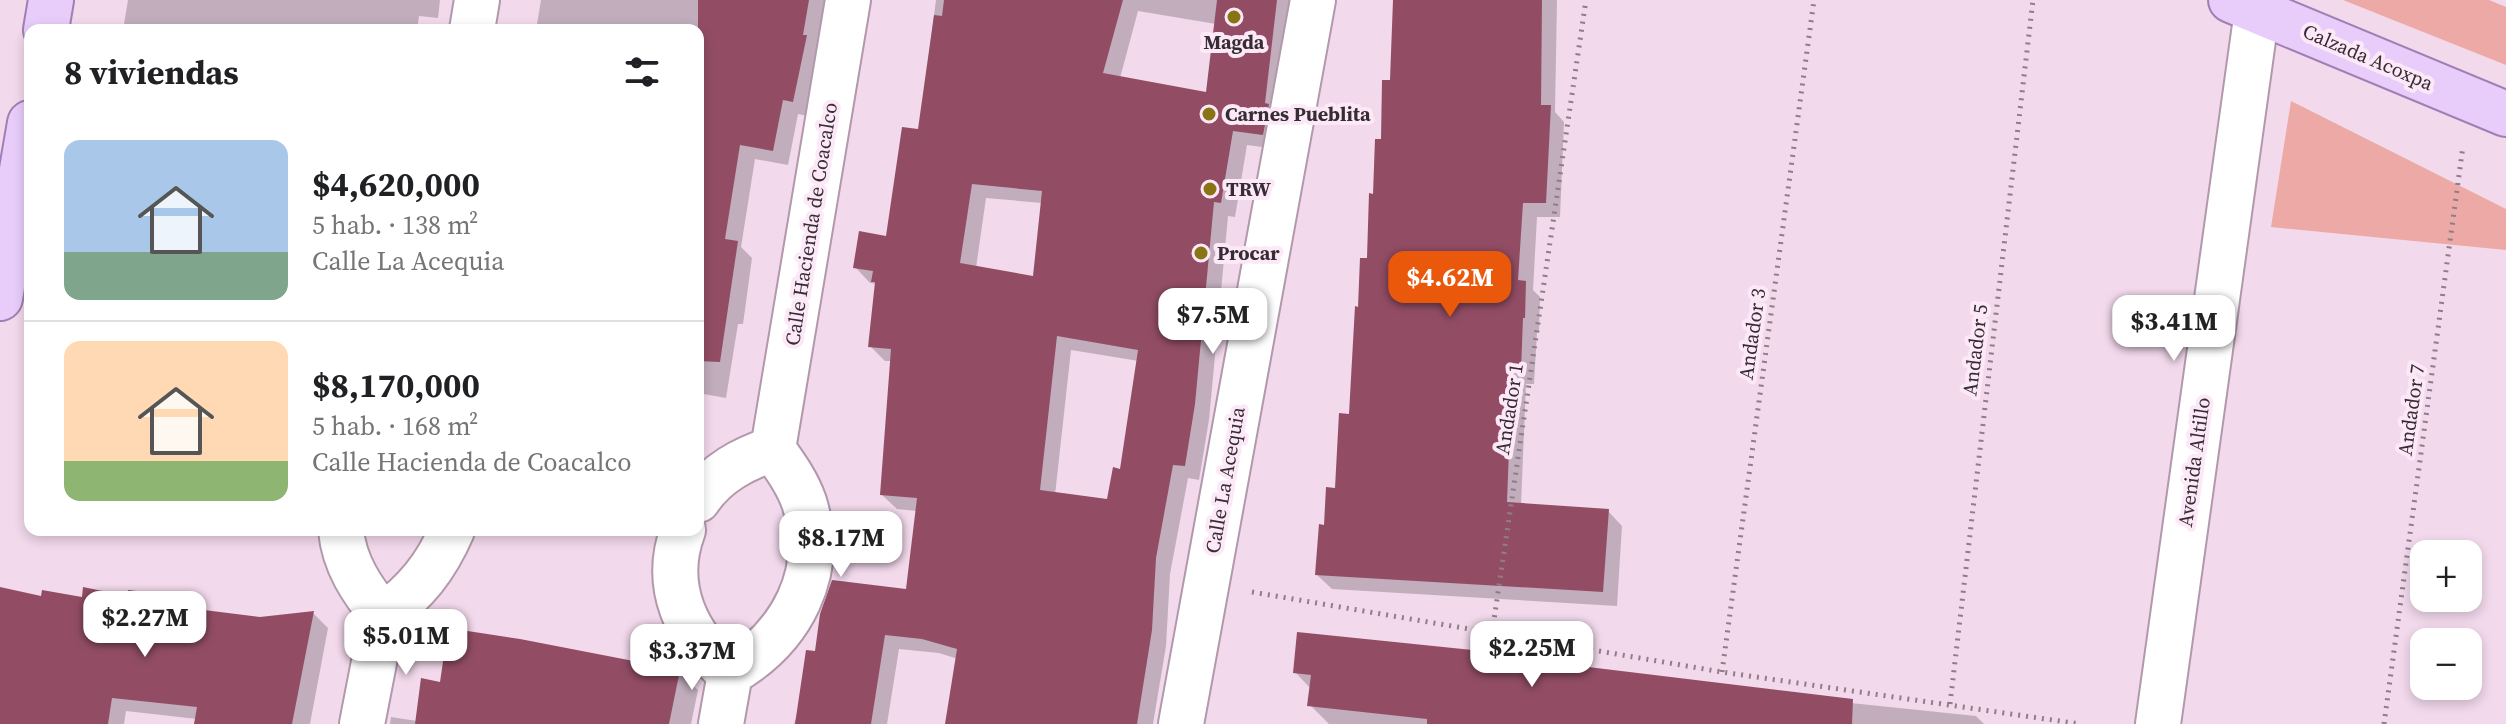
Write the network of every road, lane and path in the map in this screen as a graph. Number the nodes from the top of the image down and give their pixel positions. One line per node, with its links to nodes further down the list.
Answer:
1 (51, 0): 9 (main road)
2 (477, 0): 10 (street)
3 (848, 0): 14 (street, Calle Hacienda de Coacalco)
4 (1313, 0): 19 (street, Calle La Acequia)
5 (1586, 0): 21 (path, Andador 1)
6 (1814, 0): 22 (path, Andador 3)
7 (2033, 0): 24 (path, Andador 5)
8 (2244, 5): 11 (main road, Calzada Acoxpa); 29 (street, Avenida Altillo)
9 (47, 24)
10 (473, 24)
11 (2488, 107): 30 (path, Andador 7)
12 (24, 158): 13 (main road)
13 (0, 298)
14 (773, 449): 15 (street); 23 (street)
15 (704, 494)
16 (343, 536): 20 (street)
17 (450, 536): 20 (street)
18 (682, 536): 23 (street)
19 (1206, 585): 21 (path); 27 (street, Calle La Acequia)
20 (383, 616): 25 (street)
21 (1492, 633): 22 (path)
22 (1722, 672): 24 (path)
23 (730, 673): 26 (street)
24 (1950, 704): 28 (path)
25 (362, 724)
26 (721, 724)
27 (1181, 724)
28 (2080, 724)
29 (2158, 724)
30 (2384, 724)

